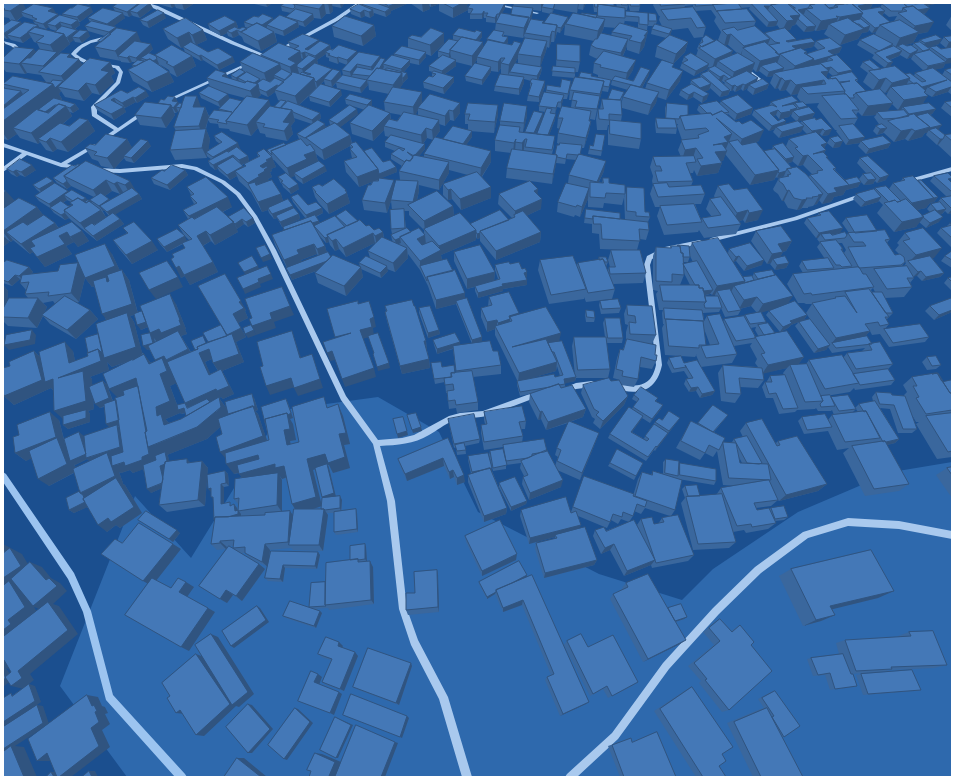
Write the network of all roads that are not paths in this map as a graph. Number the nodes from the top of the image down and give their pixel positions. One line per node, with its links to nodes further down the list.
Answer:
1 (144, 3): 9 (street)
2 (360, 3): 9 (street)
3 (488, 3): 4 (street)
4 (537, 13)
5 (118, 37): 17 (street)
6 (3, 42): 7 (street)
7 (21, 52): 8 (street); 10 (street)
8 (26, 54)
9 (266, 56): 11 (street)
10 (15, 57)
11 (260, 59)
12 (254, 62): 15 (street)
13 (739, 63): 14 (street)
14 (763, 83)
15 (163, 102)
16 (150, 109): 17 (street)
17 (118, 130): 20 (street)
18 (3, 145): 19 (street)
19 (26, 153): 20 (street); 22 (street)
20 (61, 165): 29 (street)
21 (952, 169): 23 (street)
22 (3, 170)
23 (902, 183)
24 (872, 192): 26 (street)
25 (597, 383): 27 (street)
26 (610, 385)
27 (559, 392)
28 (543, 393): 29 (street)
29 (376, 443): 31 (street)
30 (952, 535): 32 (street)
31 (467, 777)
32 (570, 777)

